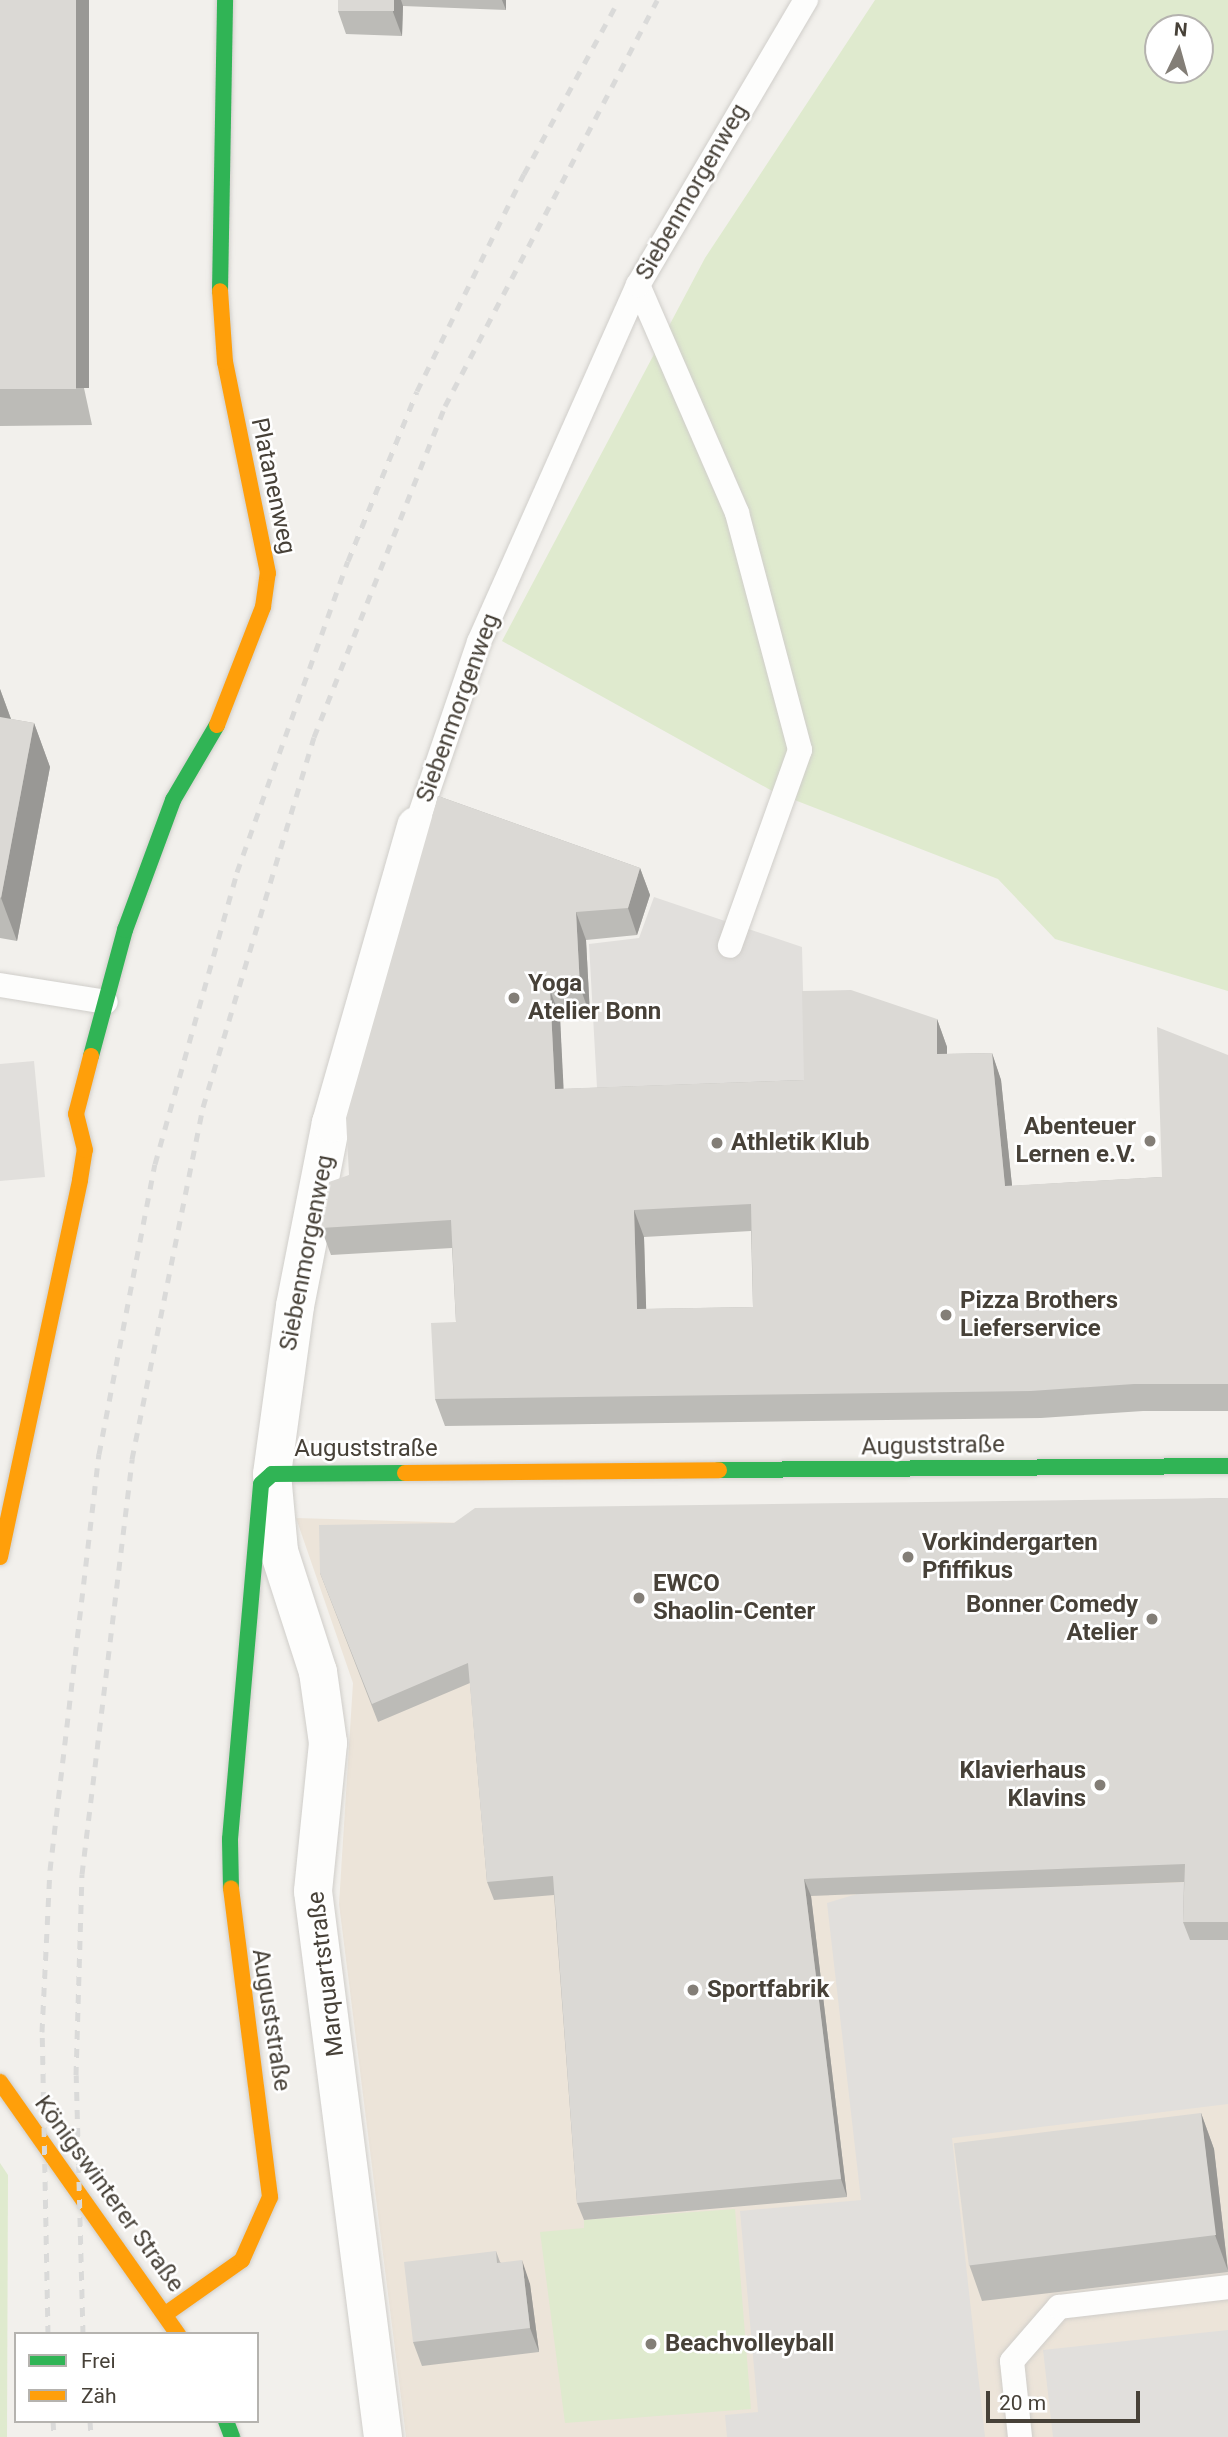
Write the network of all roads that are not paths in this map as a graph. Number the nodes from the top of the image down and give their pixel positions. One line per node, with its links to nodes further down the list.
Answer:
1 (225, 0): 7 (street, Platanenweg)
2 (807, 0): 3 (lane, Siebenmorgenweg)
3 (638, 285): 4 (lane, Siebenmorgenweg); 5 (lane)
4 (415, 827): 9 (street, Siebenmorgenweg)
5 (730, 946)
6 (0, 985): 7 (lane)
7 (106, 1002): 10 (street, Platanenweg)
8 (1228, 1466): 9 (street, Auguststraße)
9 (272, 1474): 13 (street, Auguststraße); 15 (street, Marquartstraße)
10 (0, 1557)
11 (0, 2082): 13 (street, Königswinterer Straße)
12 (1228, 2287): 16 (lane)
13 (167, 2313): 14 (street, Königswinterer Straße)
14 (177, 2332)
15 (383, 2437)
16 (1020, 2437)

